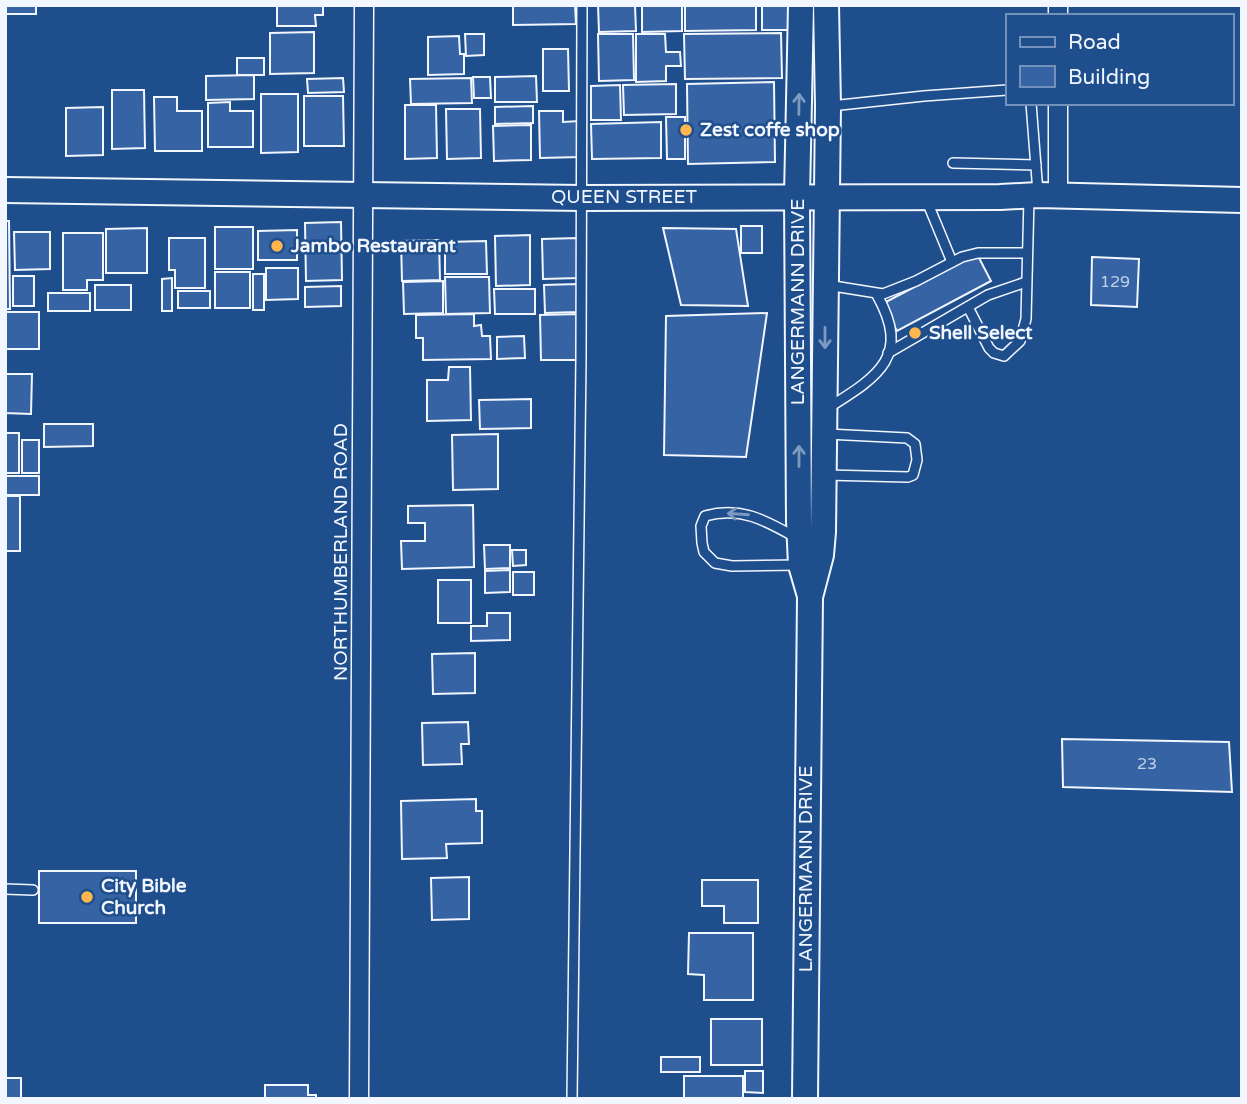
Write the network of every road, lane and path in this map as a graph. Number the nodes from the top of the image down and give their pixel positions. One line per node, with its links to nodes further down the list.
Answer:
1 (364, 5): 12 (street, NORTHUMBERLAND ROAD)
2 (582, 5): 17 (lane)
3 (802, 5): 14 (main road, LANGERMANN DRIVE, one-way to 3)
4 (826, 5): 8 (main road, LANGERMANN DRIVE)
5 (1006, 90): 8 (lane)
6 (1031, 105): 10 (lane)
7 (1058, 105): 13 (street)
8 (828, 106): 15 (main road, LANGERMANN DRIVE)
9 (953, 163): 10 (lane)
10 (1036, 165): 13 (lane)
11 (5, 190): 12 (main road, QUEEN STREET)
12 (363, 195): 17 (main road, QUEEN STREET); 33 (street, NORTHUMBERLAND ROAD)
13 (1042, 195): 16 (main road, QUEEN STREET); 18 (main road, QUEEN STREET); 19 (lane)
14 (797, 196): 15 (main road, QUEEN STREET); 17 (main road, QUEEN STREET); 28 (main road, LANGERMANN DRIVE, one-way to 14)
15 (826, 196): 16 (main road, QUEEN STREET); 22 (main road, LANGERMANN DRIVE)
16 (925, 197): 20 (lane)
17 (582, 198): 34 (lane)
18 (1242, 200)
19 (1027, 253): 20 (lane); 21 (lane)
20 (952, 262): 23 (lane)
21 (1026, 282): 24 (lane); 24 (lane)
22 (825, 285): 23 (lane); 26 (main road, LANGERMANN DRIVE, one-way to 26)
23 (877, 295): 25 (lane)
24 (968, 307): 25 (lane)
25 (888, 352): 26 (lane)
26 (824, 422): 27 (main road, LANGERMANN DRIVE); 27 (lane)
27 (824, 475): 30 (main road, LANGERMANN DRIVE)
28 (800, 539): 29 (main road, LANGERMANN DRIVE); 29 (lane, one-way to 29)
29 (801, 565): 30 (main road, LANGERMANN DRIVE)
30 (810, 597): 35 (main road, LANGERMANN DRIVE)
31 (5, 889): 32 (lane)
32 (33, 890)
33 (359, 1099)
34 (572, 1099)
35 (805, 1099)

